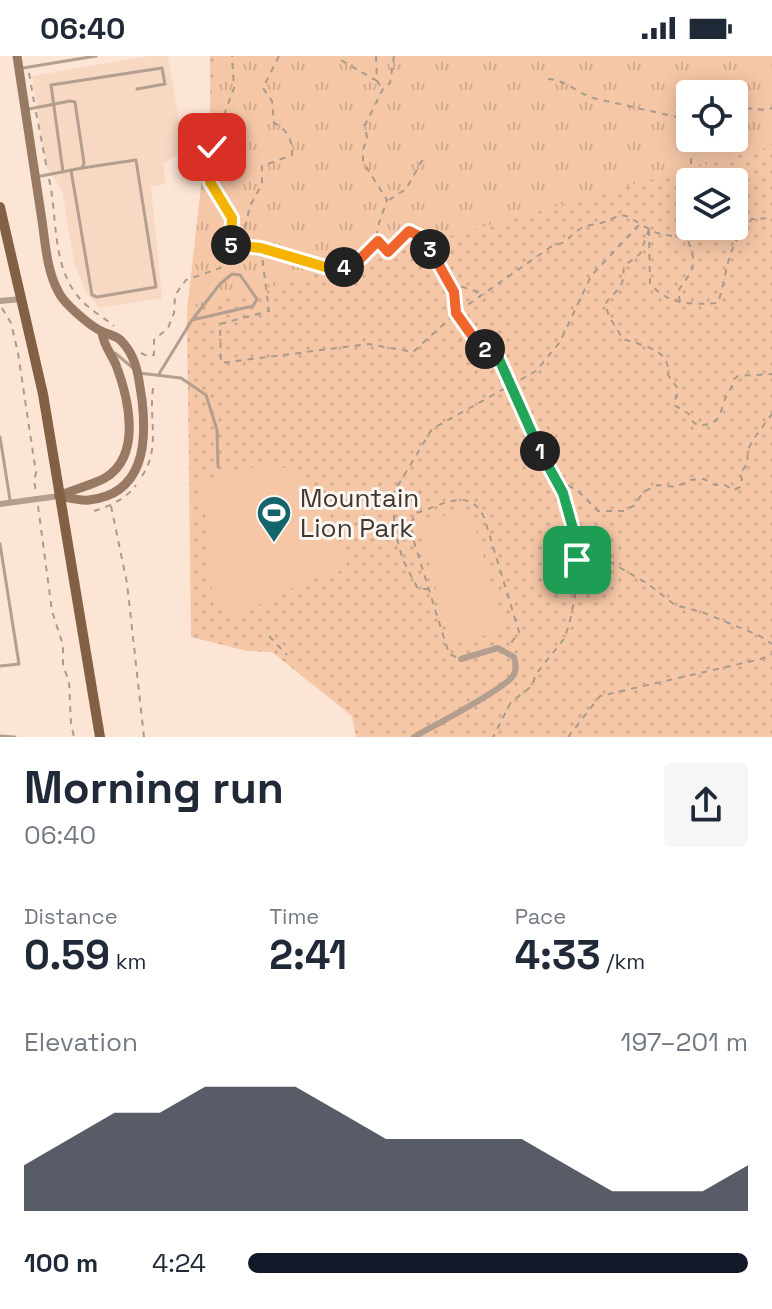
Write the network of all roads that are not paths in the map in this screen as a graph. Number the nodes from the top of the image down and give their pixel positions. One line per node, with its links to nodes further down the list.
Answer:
1 (17, 56): 3 (main road)
2 (96, 56): 3 (lane)
3 (24, 68): 6 (main road)
4 (137, 89): 5 (lane)
5 (54, 104): 6 (lane); 7 (lane); 9 (lane)
6 (30, 109): 10 (main road)
7 (82, 168): 8 (lane); 8 (lane)
8 (71, 170): 9 (lane)
9 (63, 172): 10 (lane)
10 (36, 177): 15 (main road)
11 (0, 207): 12 (main road)
12 (22, 299): 13 (street); 22 (main road)
13 (0, 301)
14 (192, 320): 14 (lane); 18 (lane)
15 (102, 332): 16 (main road); 17 (main road)
16 (111, 354): 17 (lane); 22 (main road)
17 (138, 373): 18 (lane); 22 (main road)
18 (159, 374): 20 (lane)
19 (0, 437): 21 (lane)
20 (218, 467)
21 (3, 473): 23 (lane)
22 (59, 496): 23 (street); 30 (main road)
23 (11, 503): 24 (street)
24 (0, 504)
25 (0, 544): 27 (lane)
26 (461, 659): 31 (street)
27 (0, 666)
28 (0, 736): 29 (lane)
29 (15, 737)
30 (100, 737)
31 (414, 737)

